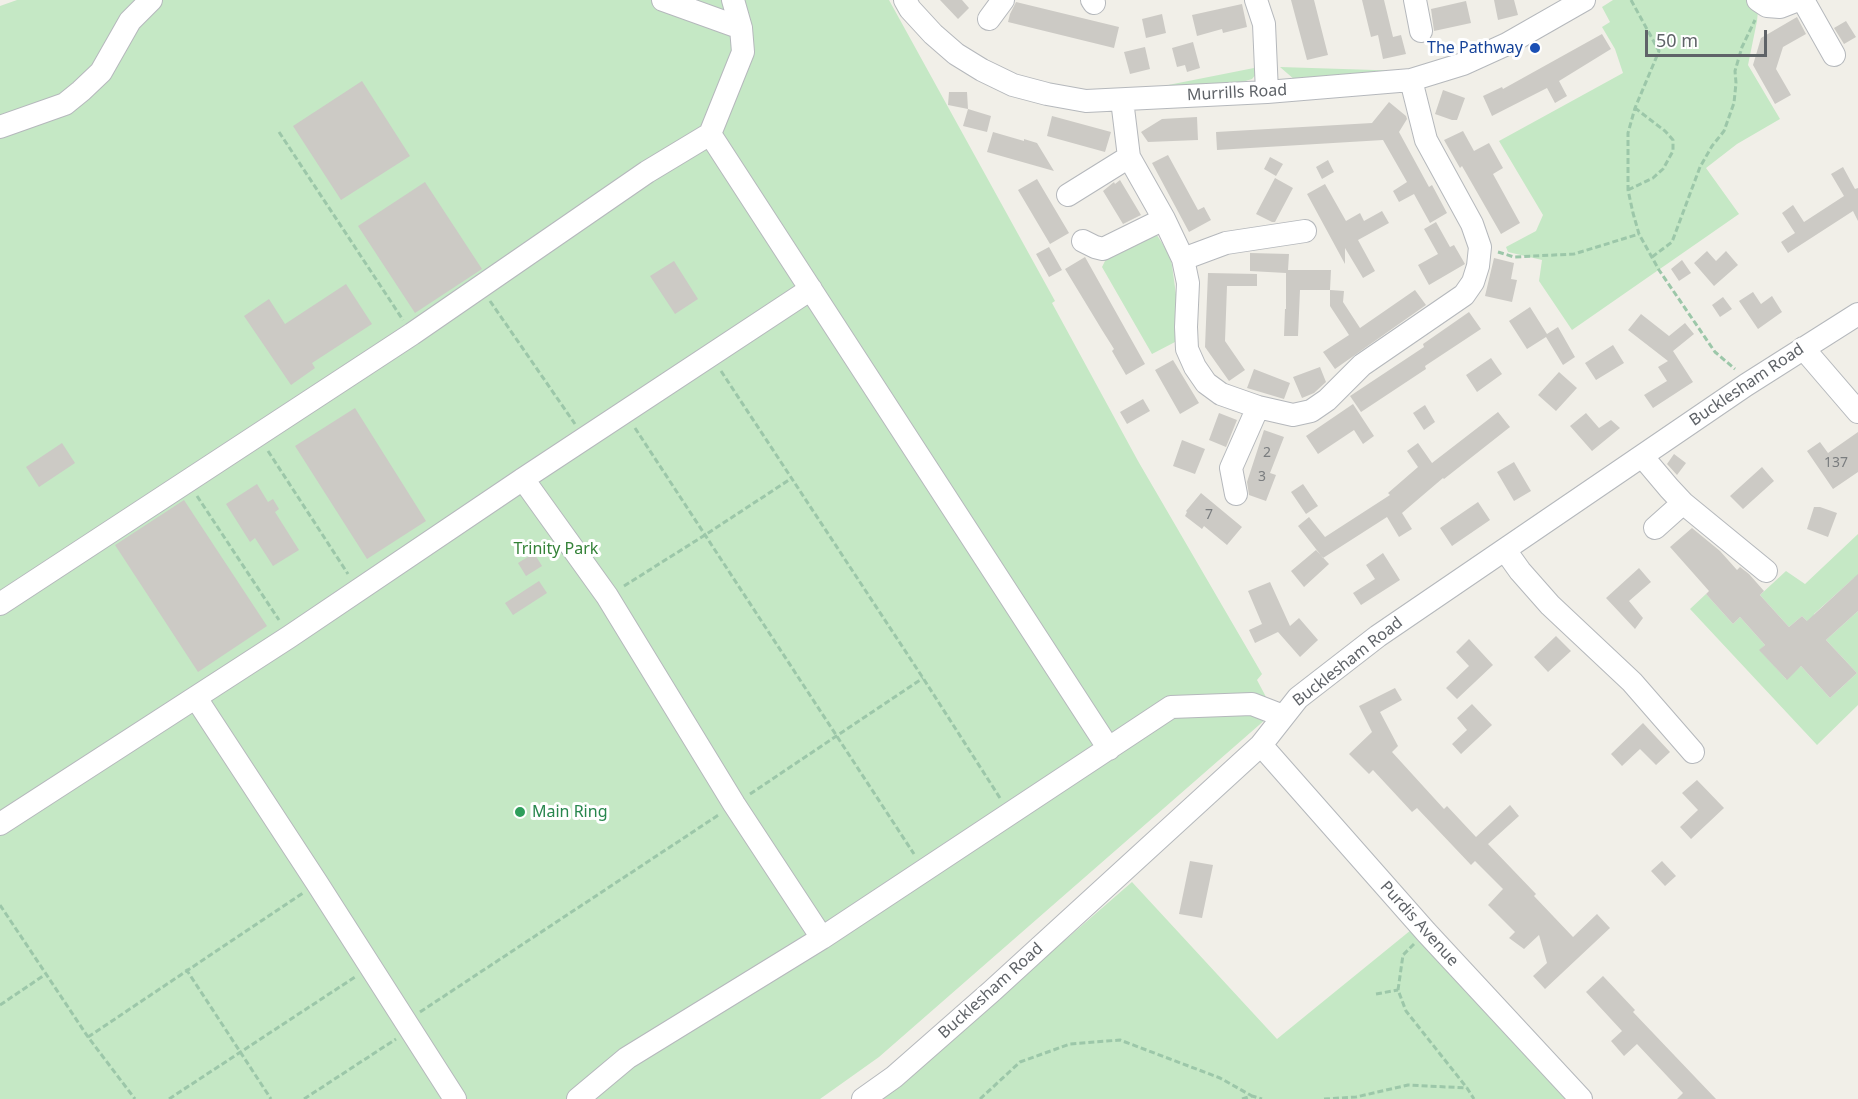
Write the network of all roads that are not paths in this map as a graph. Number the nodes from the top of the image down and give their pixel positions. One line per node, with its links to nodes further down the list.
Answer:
1 (151, 0): 19 (street)
2 (663, 0): 13 (street)
3 (733, 0): 13 (street)
4 (905, 0): 18 (street, Murrills Road)
5 (1003, 0): 12 (street)
6 (1256, 0): 17 (street)
7 (1414, 0): 14 (street)
8 (1584, 0): 16 (street, Murrills Road)
9 (1758, 0): 10 (street)
10 (1798, 0)
11 (1803, 0): 15 (street)
12 (988, 19)
13 (741, 27): 20 (street)
14 (1421, 31)
15 (1834, 55)
16 (1411, 80): 17 (street, Murrills Road); 30 (street)
17 (1268, 92): 18 (street, Murrills Road)
18 (1122, 100): 21 (street)
19 (0, 127)
20 (710, 134): 27 (street); 39 (street)
21 (1128, 157): 22 (street); 23 (street)
22 (1066, 193)
23 (1164, 219): 25 (street); 26 (street)
24 (1305, 231): 26 (street)
25 (1083, 241)
26 (1183, 260): 30 (street)
27 (811, 289): 33 (street); 43 (street)
28 (1858, 314): 29 (street, Bucklesham Road)
29 (1803, 348): 31 (street); 32 (street, Bucklesham Road)
30 (1258, 407): 34 (street)
31 (1858, 412)
32 (1642, 456): 35 (street); 37 (street, Bucklesham Road)
33 (523, 478): 40 (street); 46 (street)
34 (1236, 494)
35 (1683, 503): 36 (street); 38 (street)
36 (1655, 528)
37 (1505, 550): 41 (street, Bucklesham Road); 44 (street)
38 (1766, 571)
39 (0, 604)
40 (196, 698): 45 (street); 47 (street)
41 (1283, 716): 42 (street, Bucklesham Road); 43 (street)
42 (1261, 745): 49 (street, Bucklesham Road); 50 (street, Purdis Avenue)
43 (1109, 749): 46 (street)
44 (1693, 752)
45 (0, 824)
46 (822, 938): 48 (street)
47 (455, 1099)
48 (578, 1099)
49 (863, 1099)
50 (1581, 1099)

